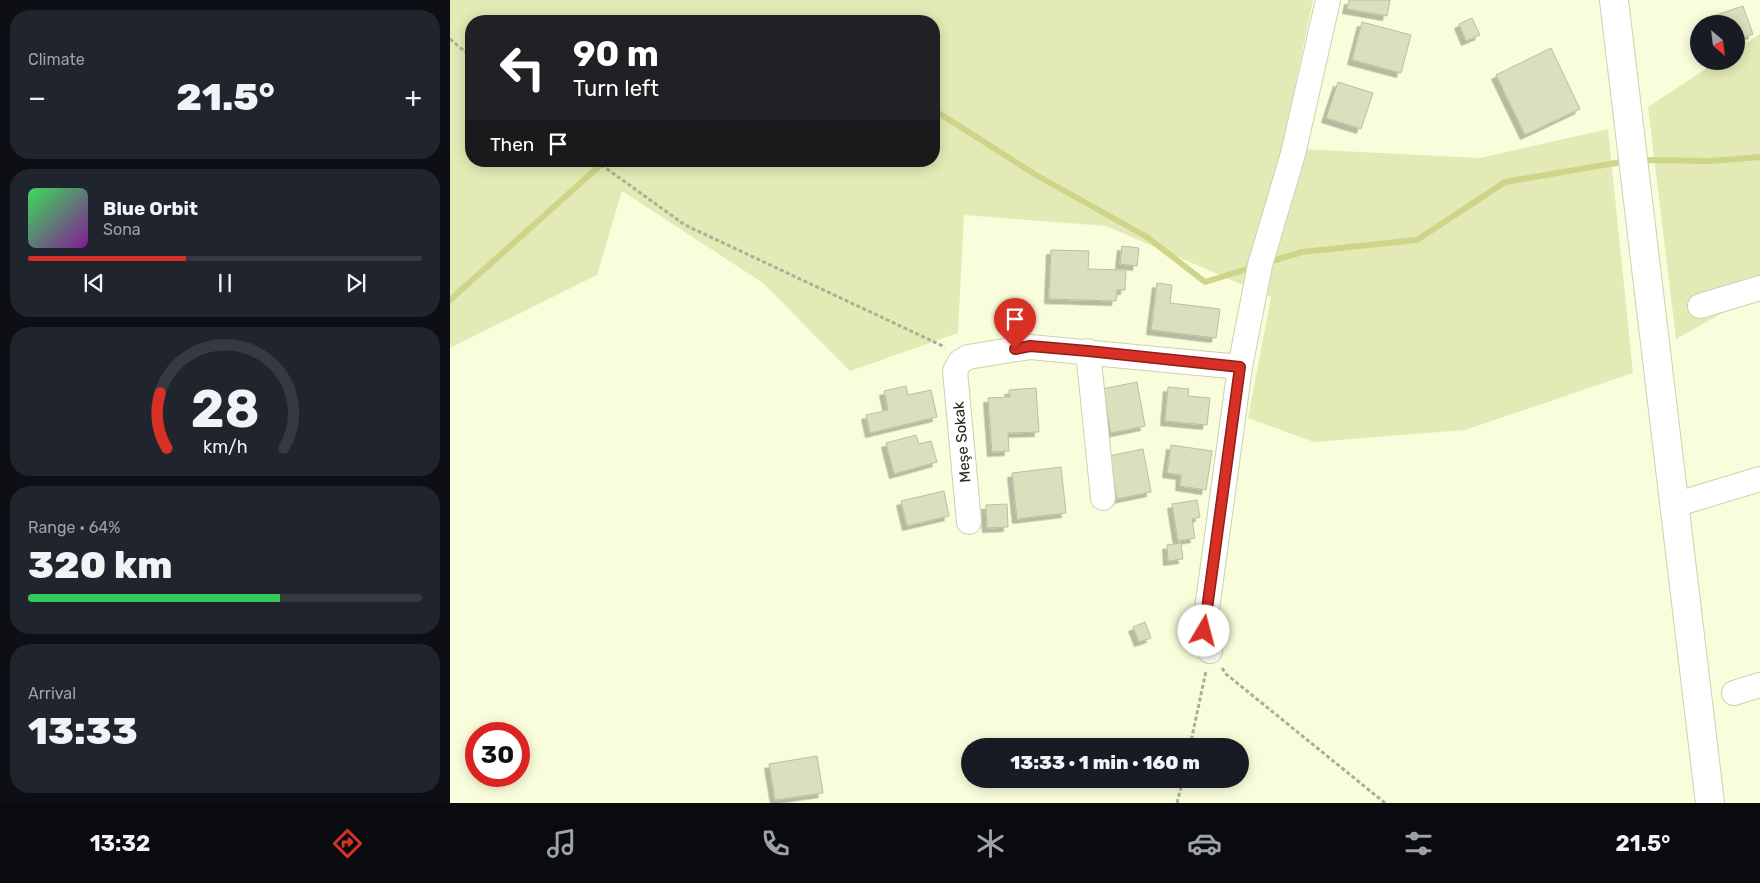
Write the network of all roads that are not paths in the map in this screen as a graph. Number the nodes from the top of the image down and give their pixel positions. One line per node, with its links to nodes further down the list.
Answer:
1 (1328, 0): 6 (street)
2 (1614, 0): 9 (street)
3 (1760, 288): 4 (street)
4 (1700, 306)
5 (1088, 351): 6 (street); 8 (street); 10 (street, Meşe Sokak)
6 (1240, 367): 11 (street)
7 (1760, 479): 9 (street)
8 (1103, 498)
9 (1674, 505): 14 (street)
10 (969, 522)
11 (1210, 651)
12 (1760, 685): 13 (street)
13 (1734, 693)
14 (1710, 803)

